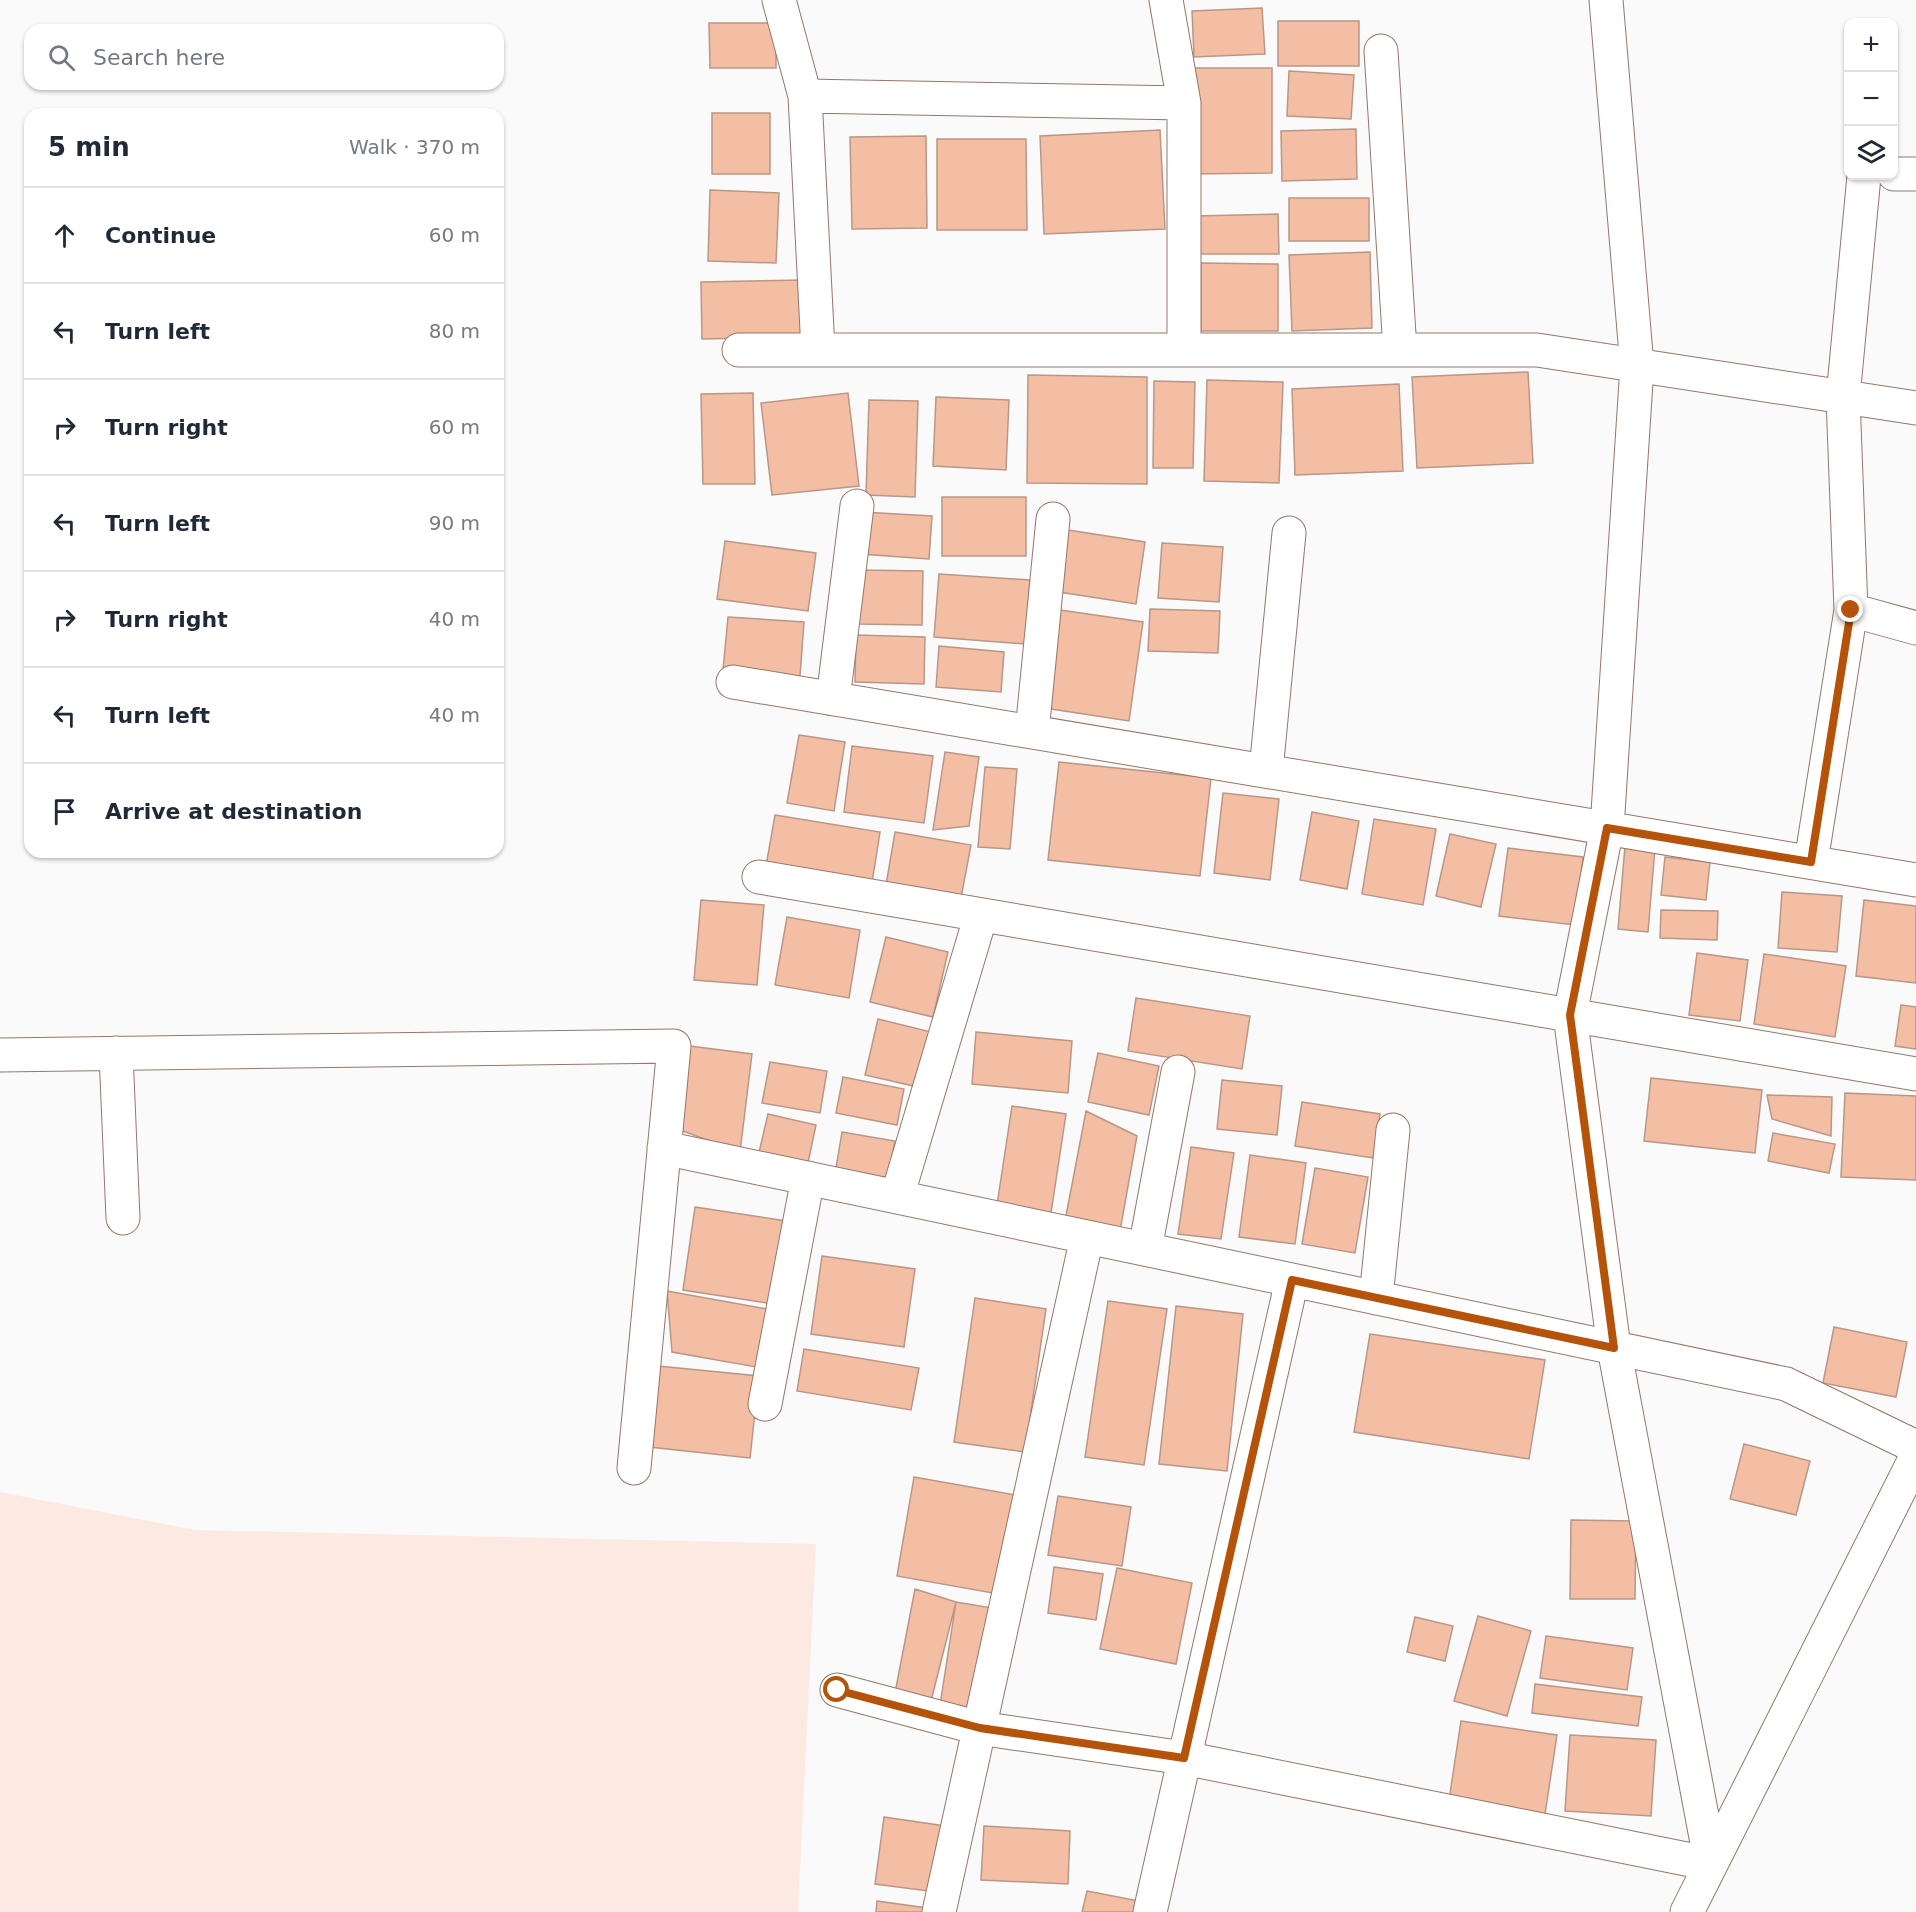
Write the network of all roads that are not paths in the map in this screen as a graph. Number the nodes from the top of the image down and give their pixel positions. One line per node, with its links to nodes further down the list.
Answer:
1 (779, 0): 5 (street)
2 (1166, 0): 6 (street)
3 (1606, 0): 14 (street)
4 (1381, 51): 13 (street)
5 (804, 96): 6 (street); 11 (street)
6 (1184, 104): 12 (street)
7 (1916, 173): 8 (street)
8 (1898, 174)
9 (1864, 180): 15 (street)
10 (739, 350): 11 (street)
11 (818, 350): 12 (street)
12 (1184, 350): 13 (street)
13 (1400, 350): 14 (street)
14 (1637, 366): 15 (street); 26 (street)
15 (1843, 397): 16 (street); 20 (street)
16 (1916, 408)
17 (857, 506): 23 (street)
18 (1053, 519): 24 (street)
19 (1289, 533): 25 (street)
20 (1851, 610): 21 (street); 27 (street)
21 (1916, 628)
22 (733, 682): 23 (street)
23 (832, 699): 24 (street)
24 (1032, 732): 25 (street)
25 (1266, 771): 26 (street)
26 (1607, 828): 27 (street); 31 (street)
27 (1811, 862): 29 (street)
28 (759, 877): 30 (street)
29 (1916, 880)
30 (981, 915): 31 (street); 39 (street)
31 (1570, 1015): 35 (street); 45 (street)
32 (116, 1053): 33 (street); 37 (street); 40 (street)
33 (0, 1055)
34 (1178, 1072): 42 (street)
35 (1916, 1074)
36 (1394, 1130): 44 (street)
37 (664, 1148): 38 (street); 49 (street)
38 (808, 1178): 39 (street); 46 (street)
39 (897, 1197): 41 (street)
40 (123, 1218)
41 (1087, 1237): 42 (street); 51 (street)
42 (1145, 1249): 43 (street)
43 (1292, 1280): 44 (street); 52 (street)
44 (1376, 1298): 45 (street)
45 (1614, 1348): 47 (street); 53 (street)
46 (765, 1404)
47 (1916, 1447)
48 (1916, 1457): 53 (street)
49 (634, 1468)
50 (837, 1690): 51 (street)
51 (980, 1728): 52 (street); 54 (street)
52 (1184, 1758): 53 (street); 55 (street)
53 (1711, 1864): 56 (street)
54 (939, 1912)
55 (1150, 1912)
56 (1687, 1912)

